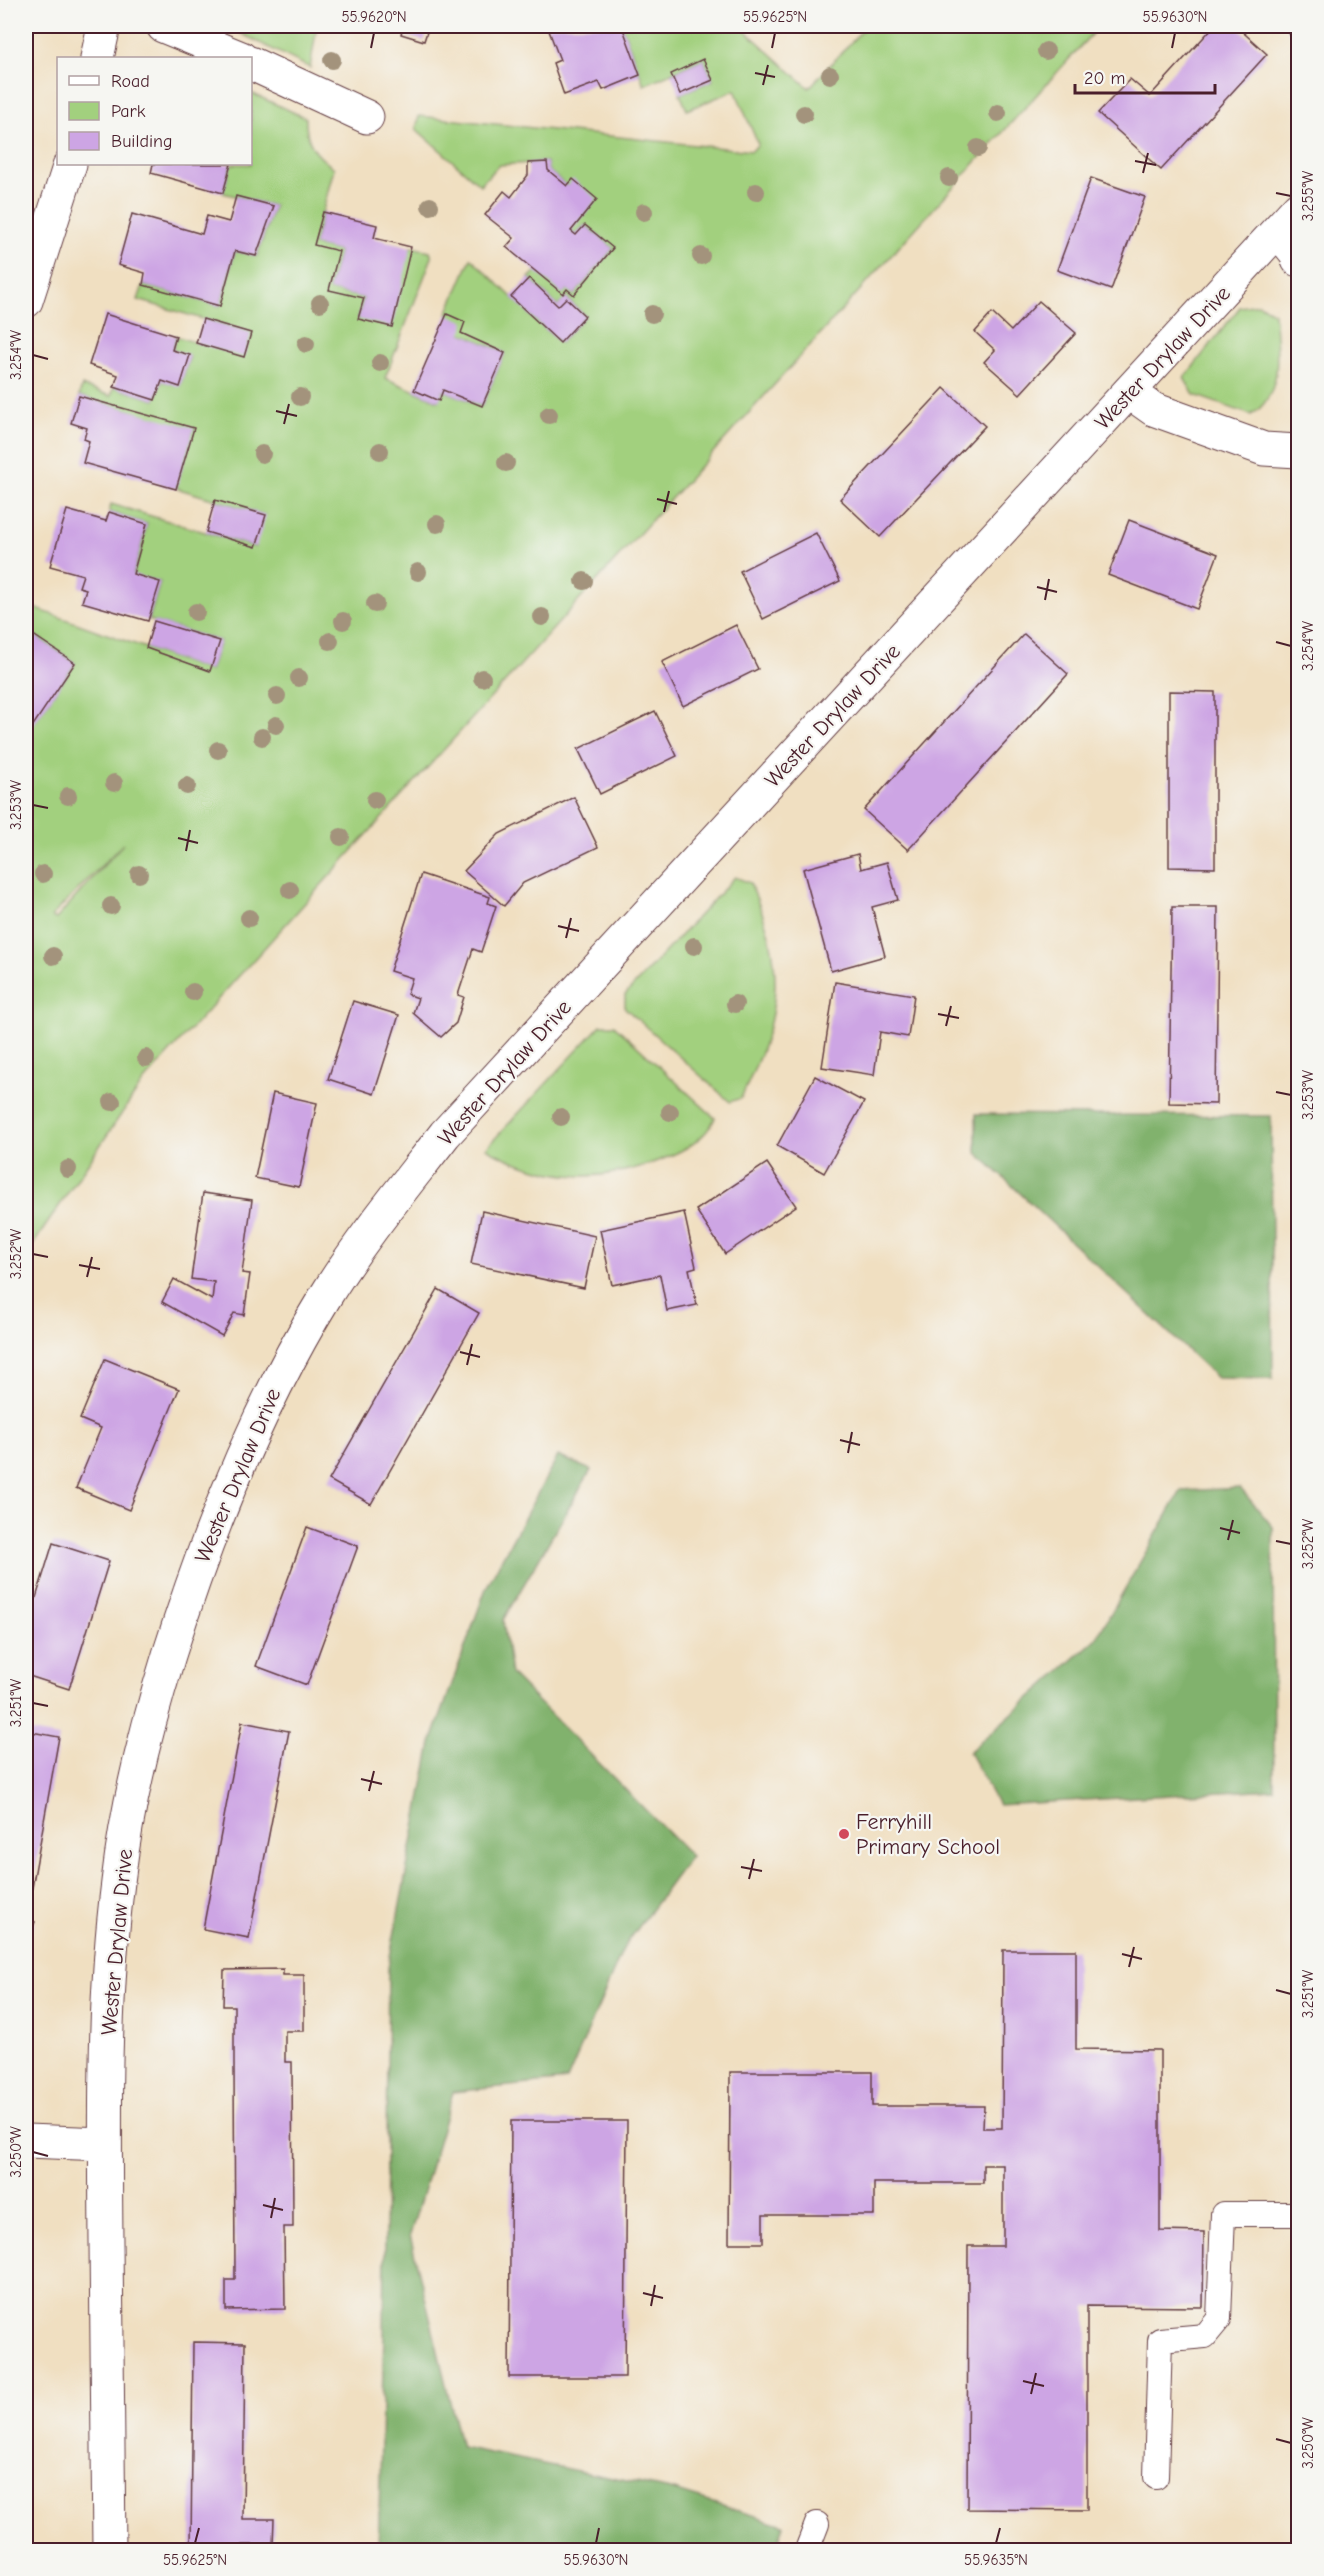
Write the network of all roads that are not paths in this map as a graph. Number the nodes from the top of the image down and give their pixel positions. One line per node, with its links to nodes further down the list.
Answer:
1 (104, 26): 3 (street)
2 (163, 26): 4 (street)
3 (97, 57)
4 (239, 57)
5 (252, 64): 6 (street)
6 (367, 117)
7 (70, 165): 10 (street)
8 (1288, 220): 9 (street); 11 (street, Wester Drylaw Drive)
9 (1299, 260)
10 (26, 301)
11 (1129, 392): 12 (street); 14 (street, Wester Drylaw Drive)
12 (1299, 451)
13 (26, 2141): 14 (street)
14 (104, 2144): 18 (street, Wester Drylaw Drive)
15 (1299, 2214): 16 (lane)
16 (1156, 2477)
17 (818, 2524): 19 (lane)
18 (109, 2550)
19 (807, 2550)

